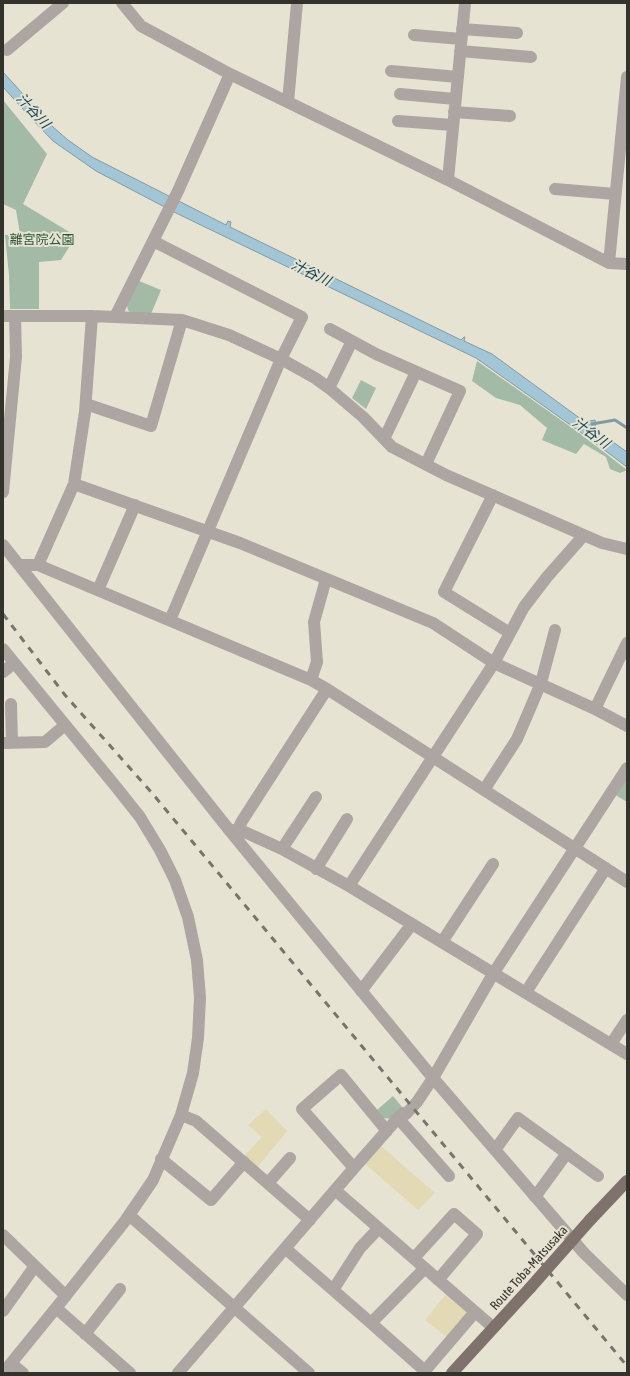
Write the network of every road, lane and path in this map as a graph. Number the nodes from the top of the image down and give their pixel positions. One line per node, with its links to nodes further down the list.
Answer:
1 (64, 3): 8 (street)
2 (297, 3): 17 (street)
3 (465, 3): 5 (street)
4 (125, 5): 12 (street)
5 (462, 34): 6 (street); 7 (street); 9 (street)
6 (517, 34)
7 (414, 35)
8 (7, 50)
9 (460, 51): 10 (street); 13 (street)
10 (531, 57)
11 (391, 71): 13 (street)
12 (230, 74): 17 (street); 25 (street)
13 (458, 76): 16 (street)
14 (627, 77): 24 (street)
15 (400, 94): 16 (street)
16 (456, 99): 18 (street)
17 (288, 102): 22 (street)
18 (454, 112): 19 (street); 21 (street)
19 (510, 116)
20 (398, 121): 21 (street)
21 (453, 125): 22 (street)
22 (448, 180): 26 (street)
23 (555, 189): 24 (street)
24 (616, 194): 26 (street)
25 (153, 242): 30 (street); 34 (street)
26 (609, 263): 27 (street)
27 (627, 264)
28 (9, 316): 29 (street); 41 (street)
29 (92, 316): 30 (street); 37 (street)
30 (115, 317): 31 (street)
31 (182, 320): 34 (street); 37 (street)
32 (330, 329): 33 (street)
33 (352, 341): 35 (street); 36 (street)
34 (281, 359): 36 (street); 44 (street)
35 (416, 372): 38 (street); 39 (street)
36 (329, 388): 38 (street)
37 (86, 404): 40 (street)
38 (384, 439): 39 (street)
39 (426, 464): 42 (street)
40 (74, 484): 43 (street); 49 (street)
41 (3, 492)
42 (493, 495): 45 (street); 54 (street)
43 (135, 505): 44 (street); 51 (street)
44 (207, 531): 50 (street); 52 (street)
45 (584, 535): 47 (street); 54 (street)
46 (3, 545): 48 (street)
47 (626, 547)
48 (20, 565): 49 (street); 73 (street)
49 (38, 565): 51 (street)
50 (326, 579): 58 (street); 60 (street)
51 (98, 590): 52 (street)
52 (170, 620): 60 (street)
53 (555, 630): 61 (street)
54 (510, 633): 58 (street)
55 (627, 643): 64 (street)
56 (3, 650): 57 (street)
57 (14, 663): 59 (street); 65 (street)
58 (494, 663): 61 (street); 68 (street)
59 (3, 672)
60 (311, 680): 62 (street)
61 (541, 683): 64 (street); 70 (street)
62 (328, 689): 68 (street); 73 (street)
63 (11, 704): 67 (street)
64 (594, 709): 66 (street)
65 (66, 725): 67 (street); 90 (street)
66 (627, 726)
67 (8, 743)
68 (433, 756): 70 (street); 80 (street)
69 (627, 768): 74 (street)
70 (484, 790): 74 (street)
71 (316, 797): 75 (street)
72 (347, 819): 78 (street)
73 (234, 830): 75 (street); 84 (street)
74 (574, 848): 77 (street); 83 (street)
75 (282, 849): 78 (street)
76 (493, 864): 82 (street)
77 (606, 868): 79 (street); 85 (street)
78 (316, 869): 80 (street)
79 (627, 882)
80 (349, 886): 81 (street)
81 (412, 924): 82 (street); 84 (street)
82 (442, 942): 83 (street)
83 (493, 974): 85 (street); 89 (street)
84 (361, 991): 89 (street)
85 (526, 992): 87 (street)
86 (627, 1020): 87 (street)
87 (612, 1044): 88 (street)
88 (627, 1054)
89 (433, 1078): 91 (street); 93 (street)
90 (181, 1115): 96 (street); 97 (street)
91 (398, 1118): 92 (street); 99 (street)
92 (387, 1131): 98 (street); 98 (street)
93 (495, 1150): 94 (street); 104 (street)
94 (567, 1153): 100 (street); 104 (street)
95 (290, 1158): 102 (street)
96 (161, 1159): 97 (street); 105 (street)
97 (244, 1162): 102 (street)
98 (354, 1168): 103 (street)
99 (449, 1176)
100 (598, 1176)
101 (627, 1181): 132 (main road, Route Toba-Matsusaka, bridge)
102 (268, 1183): 106 (street)
103 (335, 1190): 106 (street); 107 (street)
104 (534, 1197): 116 (street)
105 (129, 1215): 117 (street); 119 (street)
106 (310, 1220): 109 (street)
107 (378, 1229): 110 (street); 115 (street)
108 (3, 1236): 111 (street)
109 (286, 1249): 115 (street); 119 (street)
110 (414, 1258): 112 (street); 113 (street)
111 (34, 1266): 117 (street); 120 (street)
112 (425, 1268): 113 (street); 122 (street)
113 (438, 1280): 121 (street)
114 (120, 1289): 124 (street)
115 (334, 1290): 122 (street)
116 (627, 1295)
117 (66, 1296): 118 (street)
118 (56, 1308): 124 (street); 125 (street)
119 (234, 1308): 130 (street); 131 (street)
120 (3, 1311)
121 (476, 1312): 123 (street); 126 (street)
122 (372, 1323): 126 (street)
123 (488, 1323)
124 (85, 1334): 129 (street)
125 (12, 1363): 127 (street); 128 (street)
126 (424, 1372)
127 (3, 1373)
128 (23, 1373)
129 (130, 1373)
130 (178, 1373)
131 (309, 1373)
132 (452, 1373)

